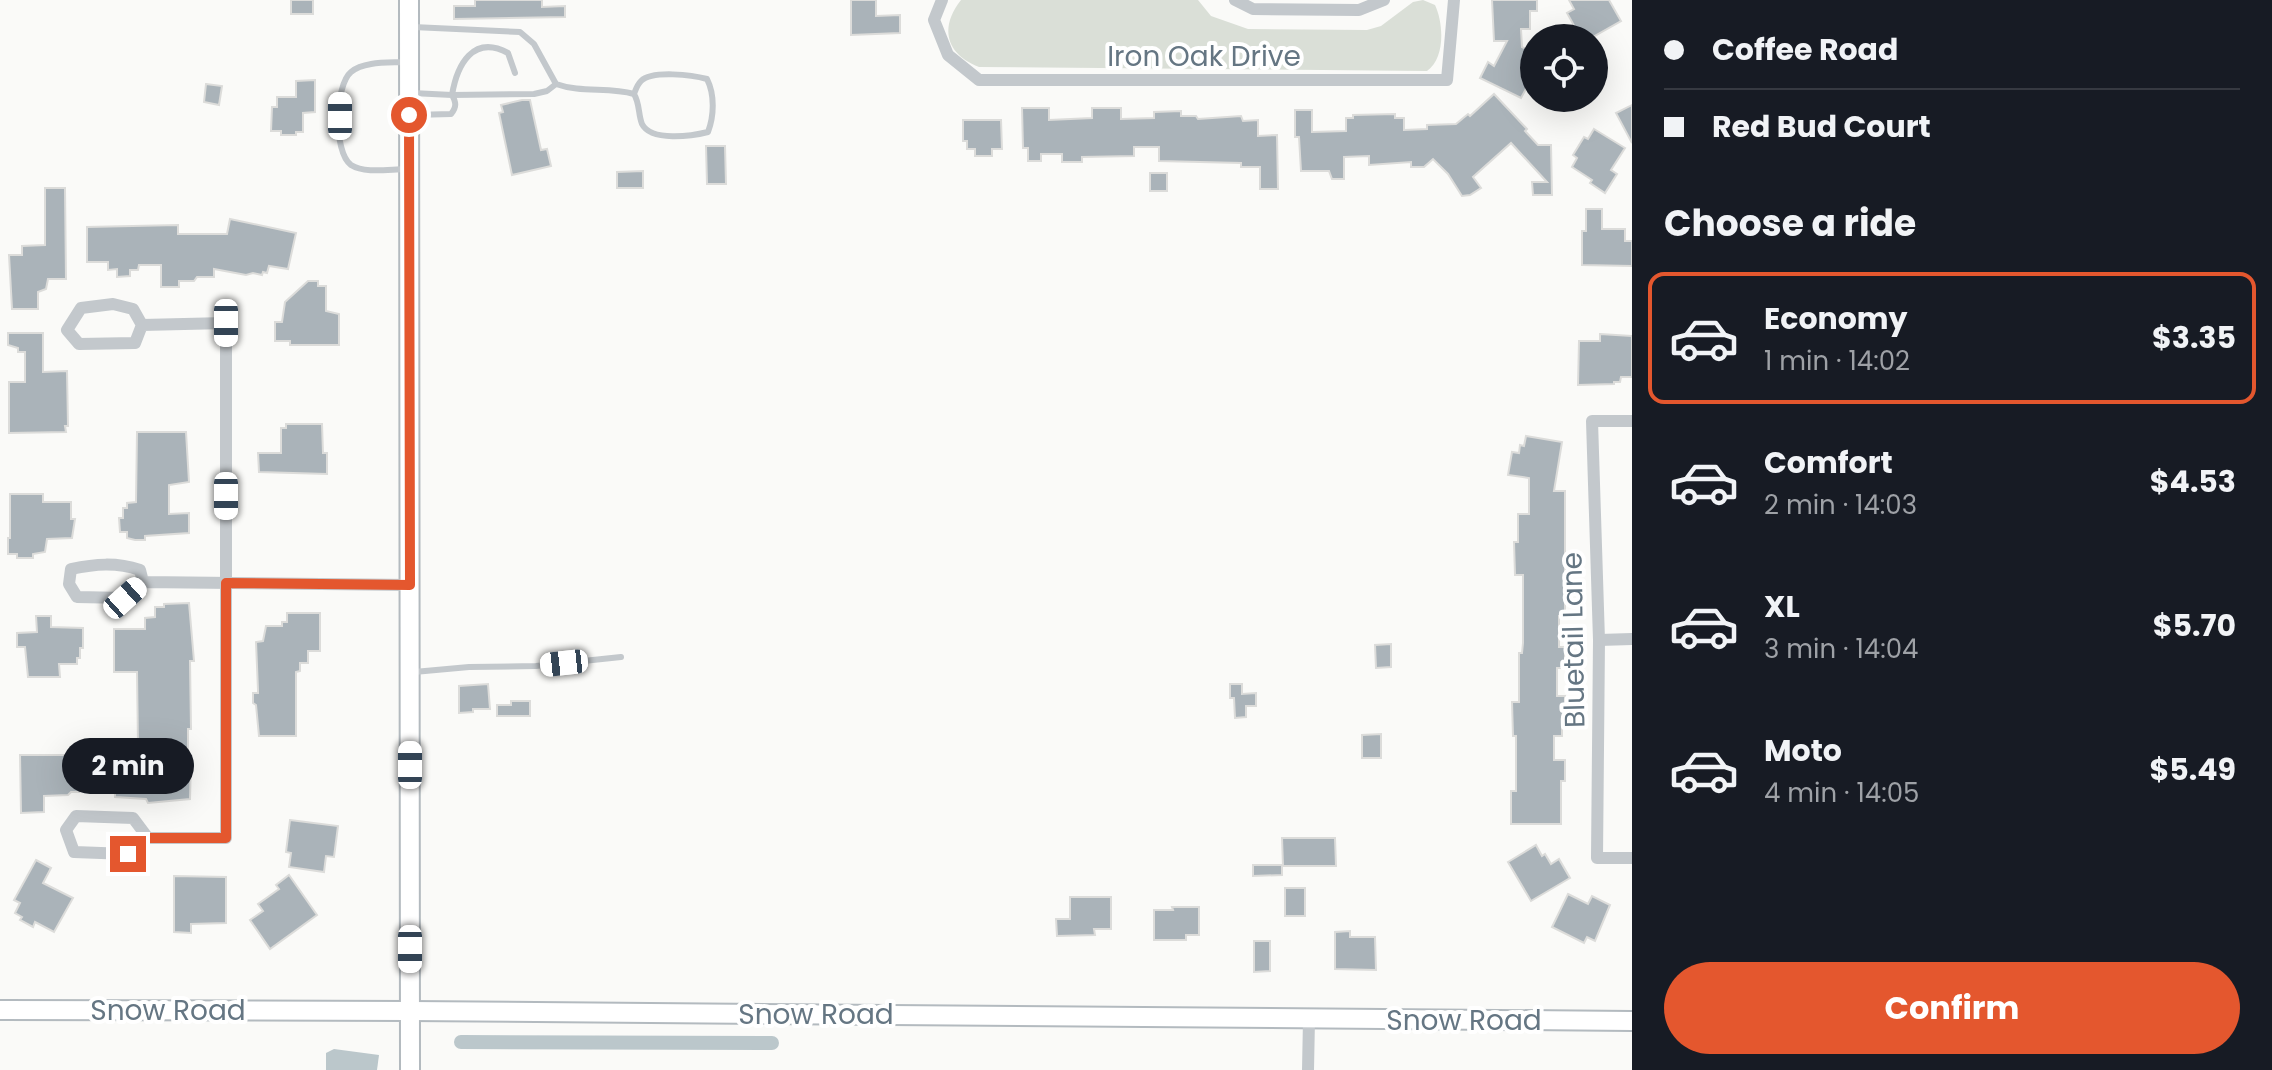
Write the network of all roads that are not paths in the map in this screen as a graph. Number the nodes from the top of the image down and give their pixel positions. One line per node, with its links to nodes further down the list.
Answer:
1 (409, 0): 6 (main road)
2 (942, 0): 5 (street, Iron Oak Drive)
3 (1235, 0): 4 (street, Iron Oak Drive)
4 (1384, 0)
5 (1454, 0)
6 (409, 27): 7 (main road); 9 (lane)
7 (409, 61): 10 (main road); 14 (lane)
8 (515, 73): 12 (lane)
9 (556, 84): 11 (lane); 12 (lane)
10 (409, 93): 12 (lane); 13 (main road)
11 (634, 94): 11 (lane)
12 (452, 95): 13 (lane)
13 (409, 115): 14 (main road)
14 (409, 169): 19 (main road)
15 (142, 325): 15 (street); 18 (street)
16 (1632, 421): 21 (street, Bluetail Lane)
17 (143, 582): 17 (street); 18 (street)
18 (226, 583): 19 (street); 24 (street)
19 (410, 585): 23 (main road)
20 (1632, 639): 21 (street)
21 (1599, 640): 25 (street, Bluetail Lane)
22 (621, 657): 23 (lane)
23 (410, 673): 27 (main road)
24 (148, 838): 24 (street)
25 (1632, 858)
26 (0, 1010): 27 (main road, Snow Road)
27 (410, 1011): 28 (main road, Snow Road); 30 (main road)
28 (1309, 1019): 29 (main road, Snow Road); 31 (street)
29 (1632, 1021)
30 (410, 1070)
31 (1308, 1070)

